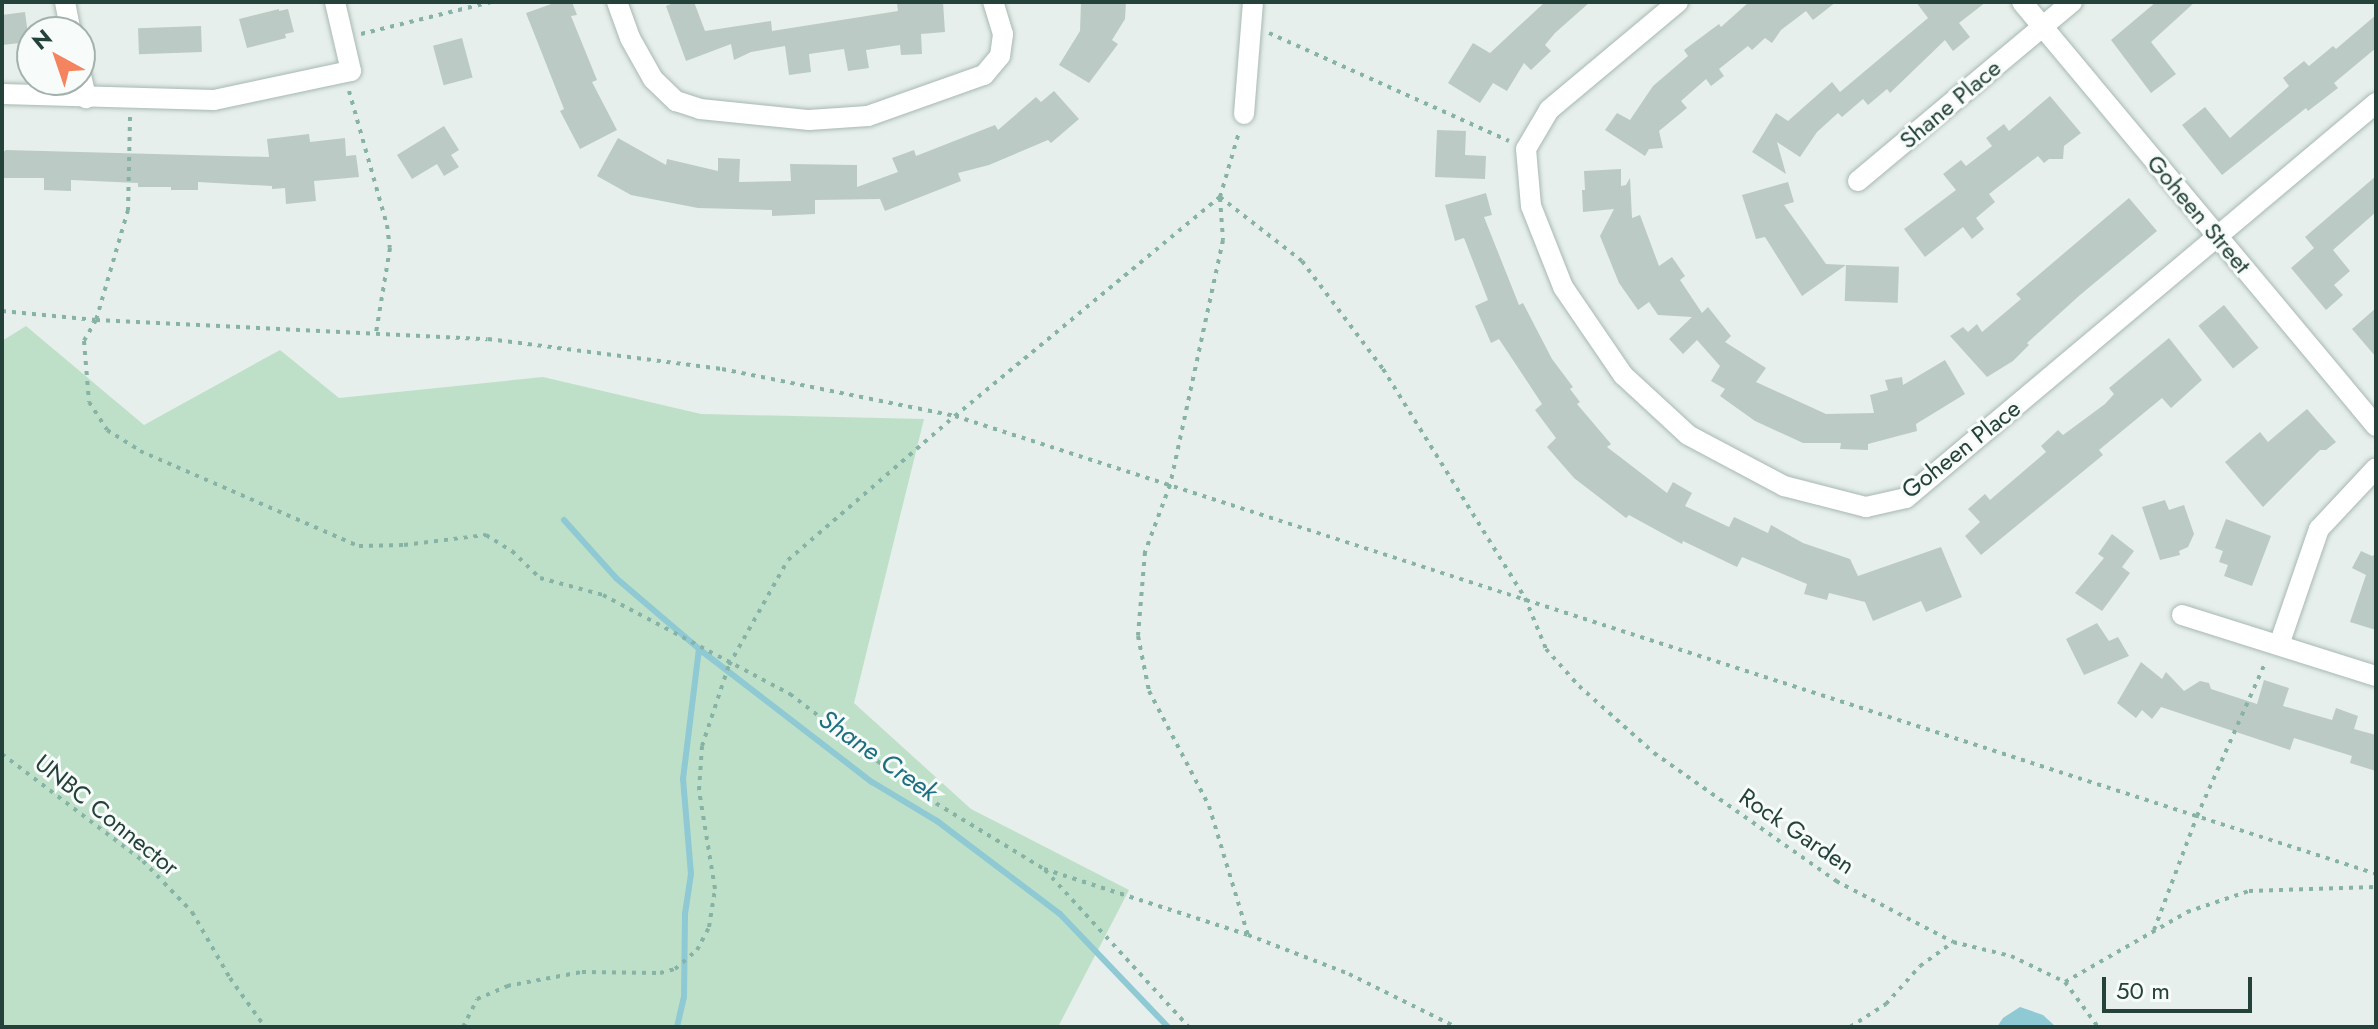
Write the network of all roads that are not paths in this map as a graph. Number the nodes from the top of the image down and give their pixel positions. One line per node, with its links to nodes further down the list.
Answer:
1 (335, 2): 10 (street)
2 (617, 2): 3 (street)
3 (993, 2)
4 (1253, 2): 12 (street)
5 (1678, 2): 14 (street, Goheen Place)
6 (2022, 2): 8 (street, Goheen Street)
7 (2072, 2): 8 (street, Shane Place)
8 (2042, 27): 13 (street, Shane Place); 14 (street, Goheen Street)
9 (2, 94): 10 (street)
10 (86, 98)
11 (2376, 103): 14 (street, Goheen Place)
12 (1244, 114)
13 (1858, 181)
14 (2218, 237): 15 (street, Goheen Street)
15 (2376, 426)
16 (2376, 468): 18 (street)
17 (2182, 615): 18 (street)
18 (2279, 645): 19 (street)
19 (2376, 676)

